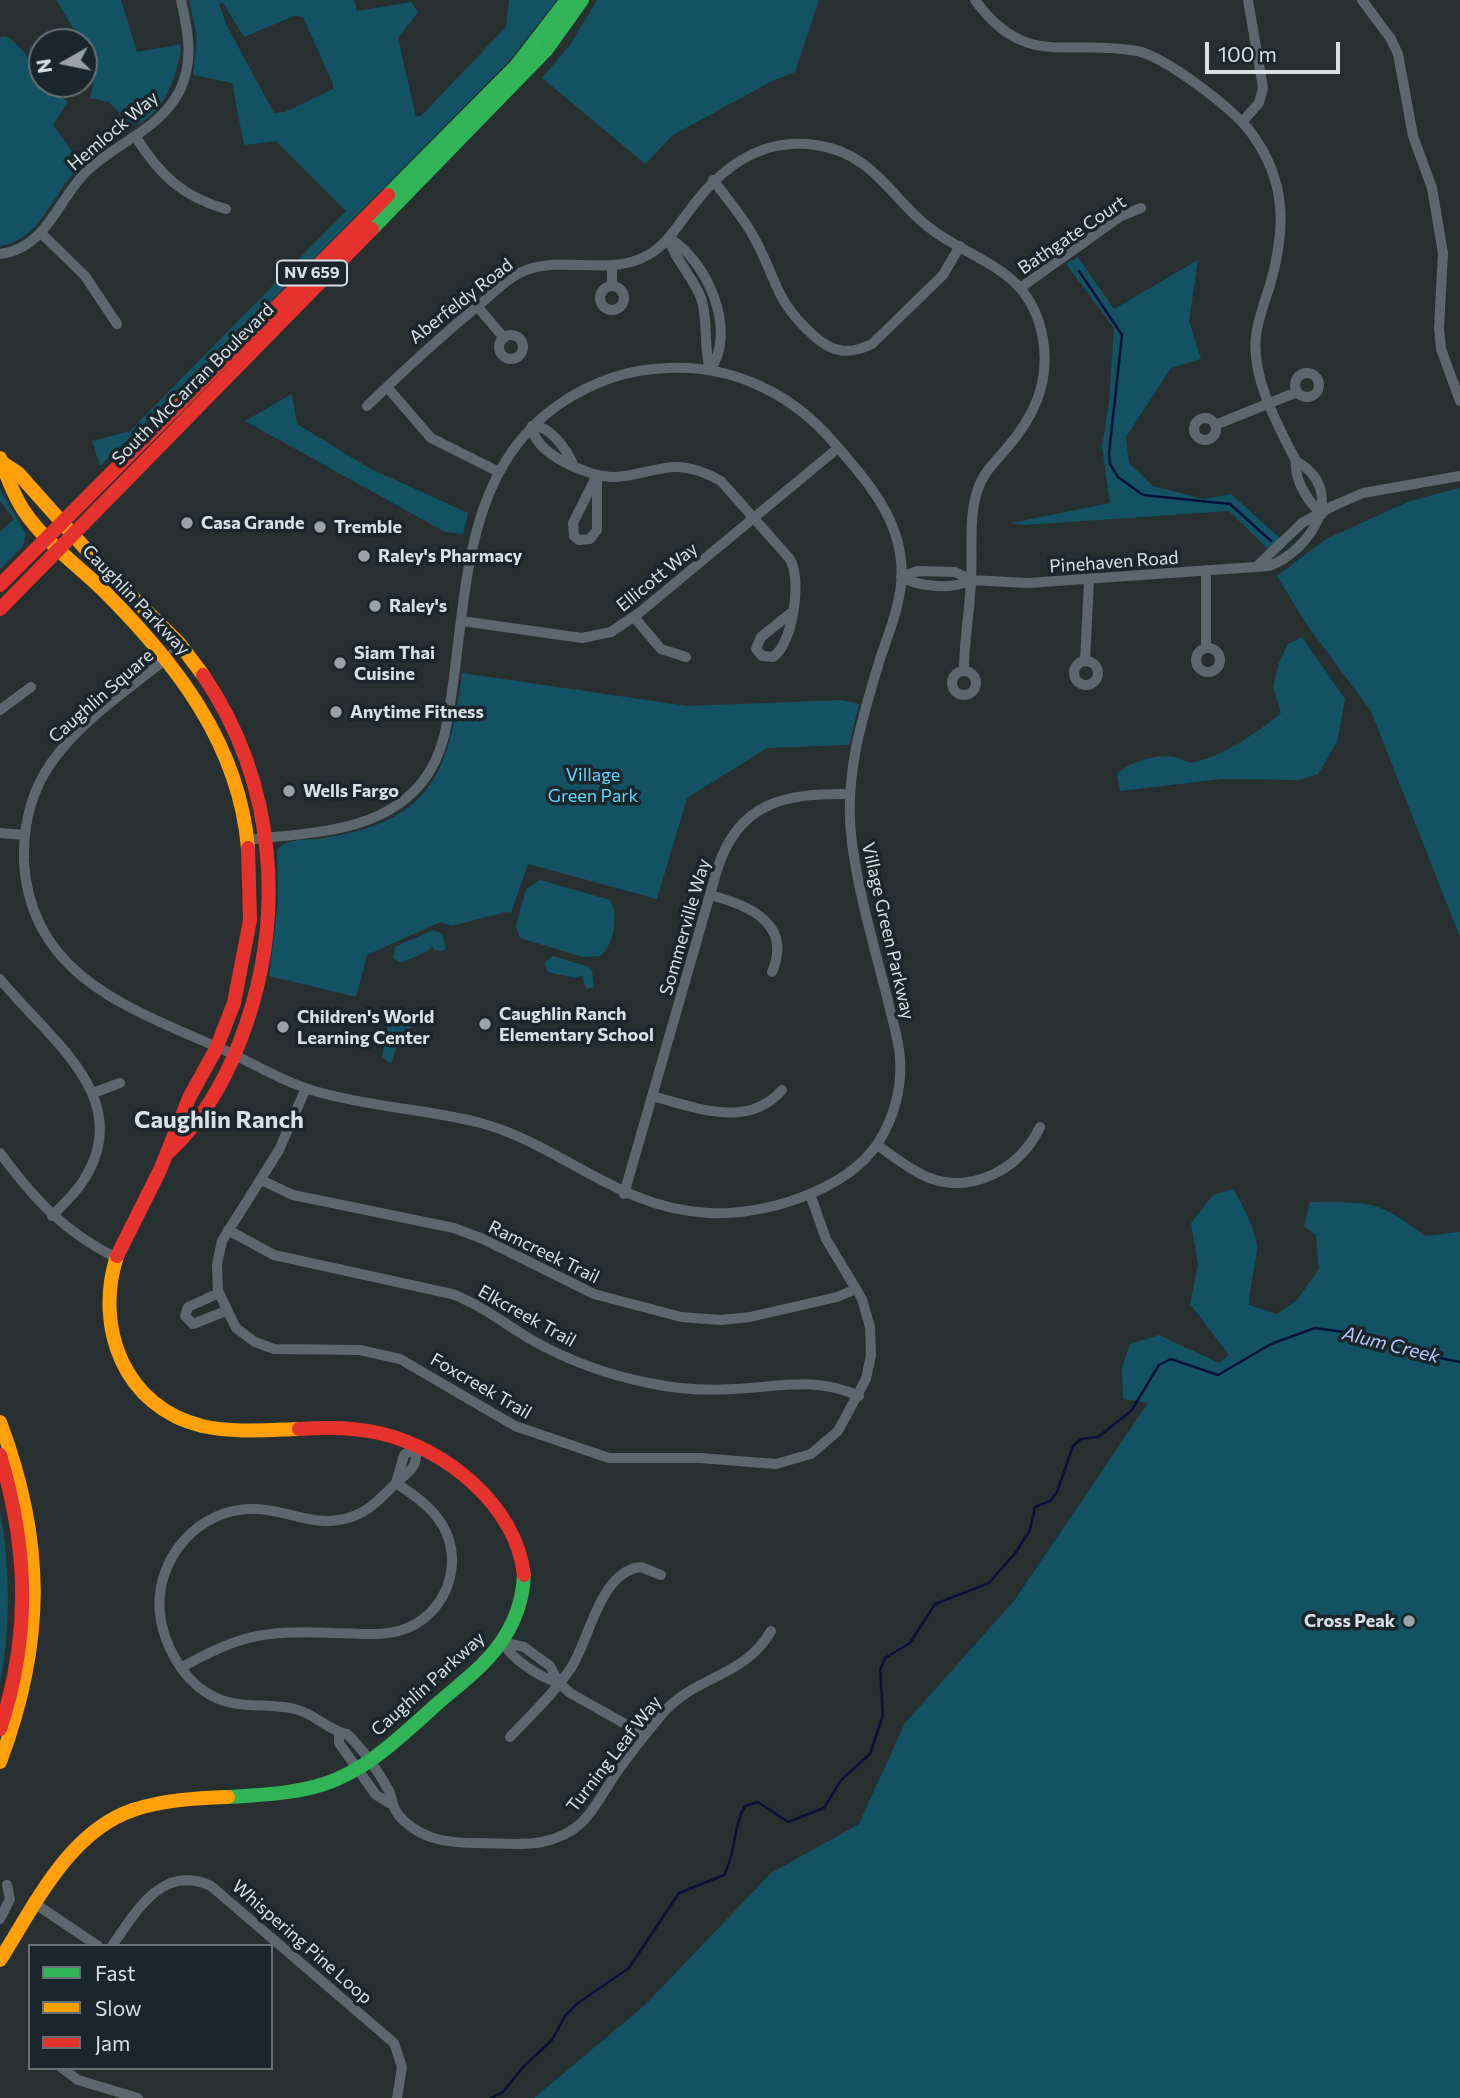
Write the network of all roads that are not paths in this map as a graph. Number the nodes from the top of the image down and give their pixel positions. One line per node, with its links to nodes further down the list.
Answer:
1 (181, 0): 8 (street, Hemlock Way)
2 (567, 0): 38 (street, South McCarran Boulevard / NV 659)
3 (582, 0): 39 (street, South McCarran Boulevard / NV 659)
4 (975, 0): 7 (street)
5 (1248, 0): 7 (street)
6 (1362, 0): 25 (street)
7 (1243, 121): 26 (street)
8 (135, 136): 11 (street); 12 (street, Hemlock Way)
9 (713, 180): 13 (street, Aberfeldy Road); 14 (street, Aberfeldy Road); 14 (street)
10 (1141, 208): 18 (street, Bathgate Court)
11 (226, 209)
12 (41, 233): 15 (street, Hemlock Way); 20 (street)
13 (669, 239): 16 (street, Aberfeldy Road); 22 (street)
14 (960, 246): 18 (street, Aberfeldy Road)
15 (0, 254)
16 (612, 265): 17 (street); 19 (street, Aberfeldy Road)
17 (612, 286)
18 (1020, 288): 44 (street, Aberfeldy Road)
19 (477, 306): 21 (street); 23 (street, Aberfeldy Road)
20 (117, 324)
21 (504, 338)
22 (710, 370): 29 (street, Village Green Parkway); 30 (street, Village Green Parkway)
23 (387, 387): 27 (street, Aberfeldy Road); 33 (street)
24 (1297, 392): 26 (street)
25 (1460, 401)
26 (1270, 403): 28 (street); 36 (street)
27 (367, 406)
28 (1215, 425)
29 (532, 426): 32 (street); 32 (street); 33 (street, Village Green Parkway)
30 (838, 448): 37 (street, Ellicott Way); 43 (street, Village Green Parkway)
31 (1, 462): 38 (street, Caughlin Parkway); 40 (street, Caughlin Parkway)
32 (573, 464): 34 (street)
33 (497, 471): 50 (street, Village Green Parkway)
34 (597, 475): 34 (street); 37 (street)
35 (1460, 476): 36 (street, Pinehaven Road)
36 (1322, 514): 42 (street, Pinehaven Road)
37 (755, 517): 48 (street); 49 (street, Ellicott Way)
38 (60, 521): 39 (street, Caughlin Parkway); 40 (street, South McCarran Boulevard / NV 659)
39 (72, 534): 41 (street, South McCarran Boulevard / NV 659); 51 (street, Caughlin Parkway)
40 (47, 537): 41 (street, Caughlin Parkway); 46 (street, South McCarran Boulevard / NV 659)
41 (60, 548): 47 (street, South McCarran Boulevard / NV 659); 54 (street, Caughlin Parkway)
42 (1206, 570): 45 (street, Pinehaven Road); 52 (street)
43 (901, 577): 44 (street, Pinehaven Road); 59 (street, Village Green Parkway)
44 (971, 580): 45 (street, Pinehaven Road); 56 (street, Aberfeldy Road)
45 (1089, 581): 55 (street)
46 (0, 584)
47 (0, 609)
48 (791, 613)
49 (634, 617): 50 (street, Ellicott Way); 53 (street)
50 (462, 621): 62 (street, Village Green Parkway)
51 (182, 646): 54 (street, Caughlin Square); 62 (street, Caughlin Parkway)
52 (1206, 648)
53 (686, 657)
54 (168, 658): 61 (street, Caughlin Square); 63 (street, Caughlin Parkway)
55 (1085, 661)
56 (964, 670)
57 (31, 687): 58 (street)
58 (0, 710)
59 (849, 794): 64 (street, Sommerville Way); 75 (street, Village Green Parkway)
60 (0, 833): 61 (street)
61 (25, 835): 67 (street, Caughlin Square)
62 (266, 837): 63 (street, Village Green Parkway); 68 (street, Caughlin Parkway)
63 (247, 840): 67 (street, Caughlin Parkway)
64 (710, 895): 65 (street); 73 (street, Sommerville Way)
65 (772, 972)
66 (0, 979): 72 (street)
67 (217, 1047): 68 (street, Village Green Parkway); 76 (street, Caughlin Parkway)
68 (234, 1055): 70 (street, Village Green Parkway); 76 (street, Caughlin Parkway)
69 (120, 1083): 72 (street)
70 (306, 1088): 78 (street, Foxcreek Trail); 79 (street, Village Green Parkway)
71 (782, 1090): 73 (street)
72 (93, 1093): 81 (street)
73 (652, 1096): 79 (street, Sommerville Way)
74 (1040, 1127): 75 (street)
75 (877, 1145): 80 (street, Village Green Parkway)
76 (169, 1152): 83 (street, Caughlin Parkway)
77 (0, 1153): 81 (street)
78 (261, 1180): 82 (street, Foxcreek Trail); 84 (street, Ramcreek Trail)
79 (624, 1194): 80 (street, Village Green Parkway)
80 (810, 1194): 84 (street, Foxcreek Trail)
81 (52, 1216): 83 (street)
82 (228, 1230): 85 (street, Foxcreek Trail); 87 (street, Elkcreek Trail)
83 (117, 1258): 89 (street, Caughlin Parkway)
84 (856, 1289): 87 (street, Foxcreek Trail)
85 (219, 1293): 86 (street, Foxcreek Trail); 86 (street)
86 (226, 1311): 87 (street, Foxcreek Trail)
87 (859, 1396)
88 (0, 1422): 100 (street)
89 (416, 1446): 91 (street); 94 (street, Caughlin Parkway)
90 (0, 1455): 97 (street)
91 (396, 1483): 95 (street); 95 (street)
92 (661, 1575): 96 (street)
93 (771, 1631): 98 (street, Turning Leaf Way)
94 (502, 1642): 96 (street); 101 (street, Caughlin Parkway)
95 (181, 1668): 101 (street, Turning Leaf Way)
96 (559, 1683): 98 (street); 99 (street)
97 (0, 1730)
98 (645, 1735): 101 (street, Turning Leaf Way)
99 (510, 1737)
100 (0, 1762)
101 (364, 1766): 103 (street, Caughlin Parkway)
102 (7, 1885): 104 (street)
103 (37, 1905): 105 (street); 107 (street, Caughlin Parkway)
104 (0, 1919)
105 (95, 1944)
106 (114, 1944): 110 (street, Whispering Pine Loop)
107 (0, 1961)
108 (65, 2070): 109 (street)
109 (138, 2098)
110 (397, 2098)

